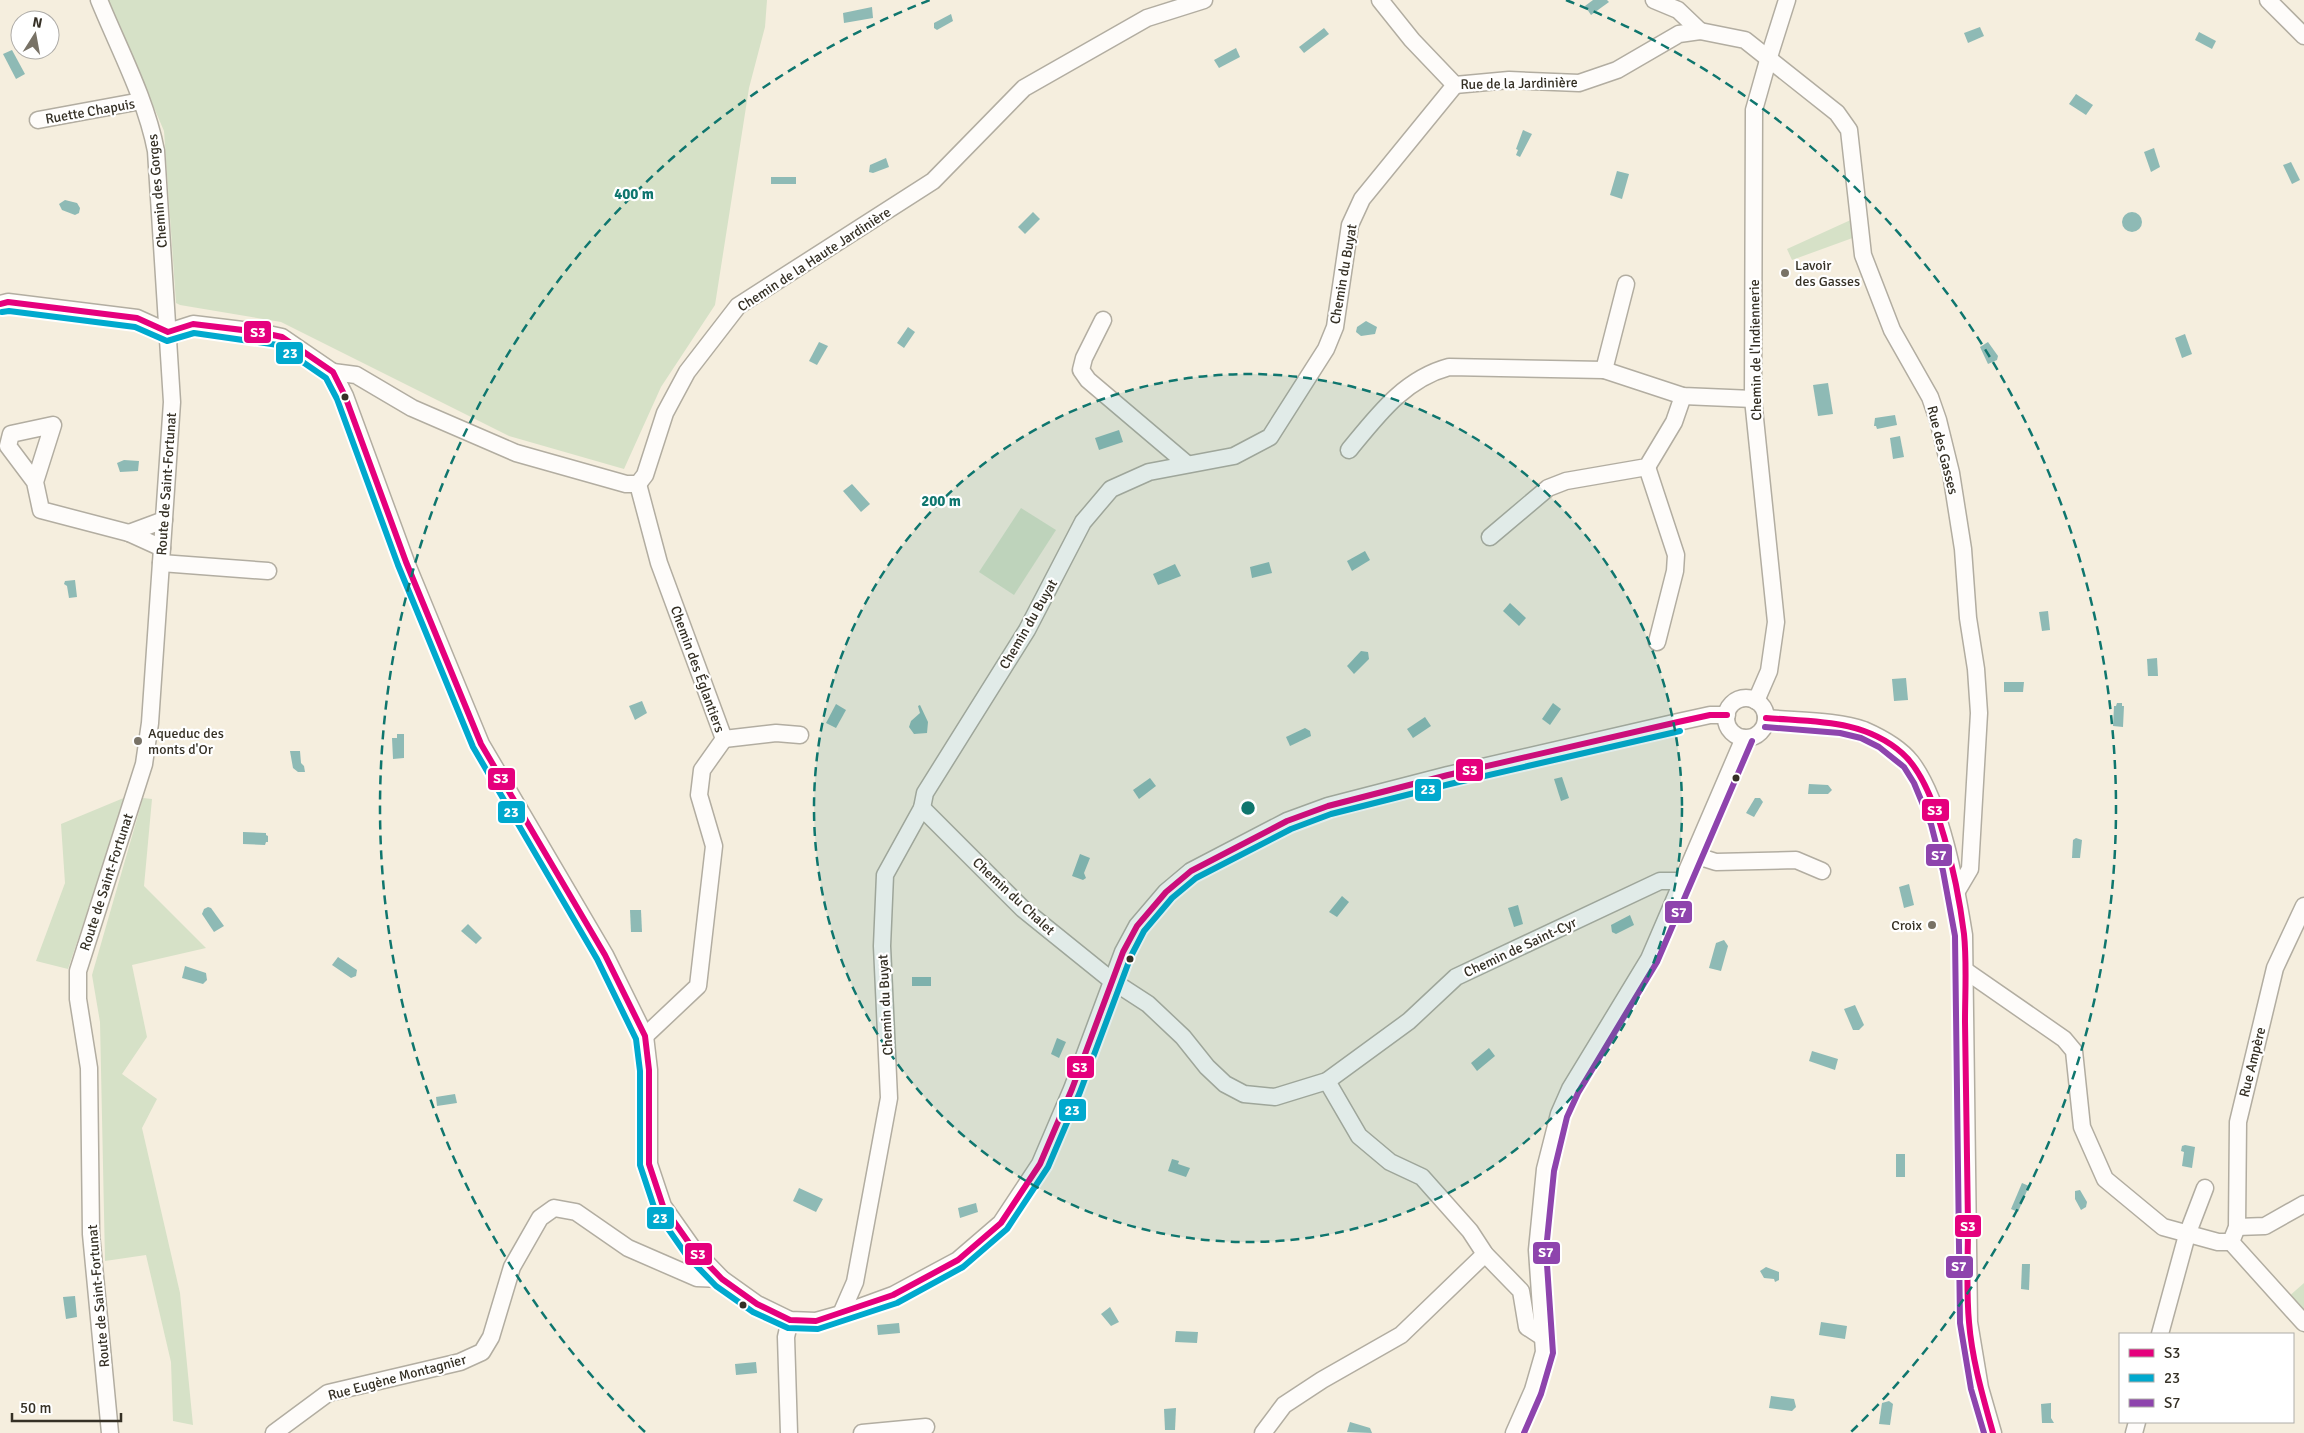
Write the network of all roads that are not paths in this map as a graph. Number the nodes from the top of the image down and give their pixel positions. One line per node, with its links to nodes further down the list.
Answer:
1 (99, 0): 11 (street, Chemin des Gorges)
2 (1204, 0): 25 (street, Chemin de la Haute Jardinière)
3 (1380, 0): 10 (street, Rue de la Jardinière)
4 (1654, 0): 7 (street)
5 (1788, 0): 9 (street, Chemin de l'Indiennerie)
6 (2268, 0): 8 (street)
7 (1700, 31): 9 (street, Rue de la Jardinière); 10 (street, Rue de la Jardinière)
8 (2304, 36)
9 (1768, 57): 20 (street, Chemin de l'Indiennerie); 42 (street, Rue des Gasses)
10 (1455, 85): 22 (street, Chemin du Buyat)
11 (141, 101): 12 (street, Ruette Chapuis); 16 (street, Chemin des Gorges)
12 (38, 120)
13 (1626, 284): 17 (street)
14 (0, 304): 16 (street)
15 (1103, 320): 22 (street)
16 (168, 332): 18 (street); 26 (street, Route de Saint-Fortunat)
17 (1604, 370): 19 (street); 21 (street)
18 (333, 372): 25 (street); 46 (street)
19 (1683, 396): 20 (street); 23 (street)
20 (1753, 399): 32 (street, Chemin de l'Indiennerie)
21 (1349, 450)
22 (1186, 464): 38 (street, Chemin du Buyat)
23 (1647, 467): 28 (street); 31 (street)
24 (34, 482): 27 (street)
25 (638, 484): 37 (street, Chemin des Églantiers)
26 (164, 520): 27 (street); 29 (street, Route de Saint-Fortunat)
27 (129, 533): 29 (street)
28 (1490, 537)
29 (162, 555): 30 (street); 60 (street, Route de Saint-Fortunat)
30 (268, 570)
31 (1657, 642)
32 (1756, 701): 33 (street); 34 (street)
33 (1727, 715): 36 (street); 45 (street)
34 (1766, 718): 36 (street); 42 (street)
35 (800, 736): 37 (street)
36 (1744, 738): 39 (street)
37 (724, 739): 46 (street, Chemin des Églantiers)
38 (922, 808): 45 (street, Chemin du Chalet); 54 (street, Chemin du Buyat)
39 (1694, 855): 40 (street); 41 (street)
40 (1822, 871)
41 (1682, 881): 47 (street, Chemin de Saint-Cyr); 58 (street)
42 (1957, 891): 44 (street)
43 (2304, 906): 50 (street, Rue Ampère)
44 (1966, 971): 51 (street); 66 (street)
45 (1112, 980): 47 (street, Chemin du Chalet); 54 (street)
46 (645, 1036): 53 (street)
47 (1327, 1081): 52 (street)
48 (2205, 1188): 51 (street)
49 (2304, 1204): 50 (street)
50 (2234, 1234): 51 (street); 56 (street)
51 (2187, 1235): 57 (street)
52 (1485, 1254): 58 (street); 64 (street)
53 (722, 1279): 55 (street); 61 (street, Rue Eugène Montagnier)
54 (841, 1314): 55 (street)
55 (790, 1320): 62 (street)
56 (2304, 1323)
57 (2160, 1333)
58 (1544, 1338): 65 (street)
59 (926, 1427): 63 (street)
60 (110, 1433)
61 (274, 1433)
62 (788, 1433)
63 (862, 1433)
64 (1262, 1433)
65 (1514, 1433)
66 (1994, 1433)

